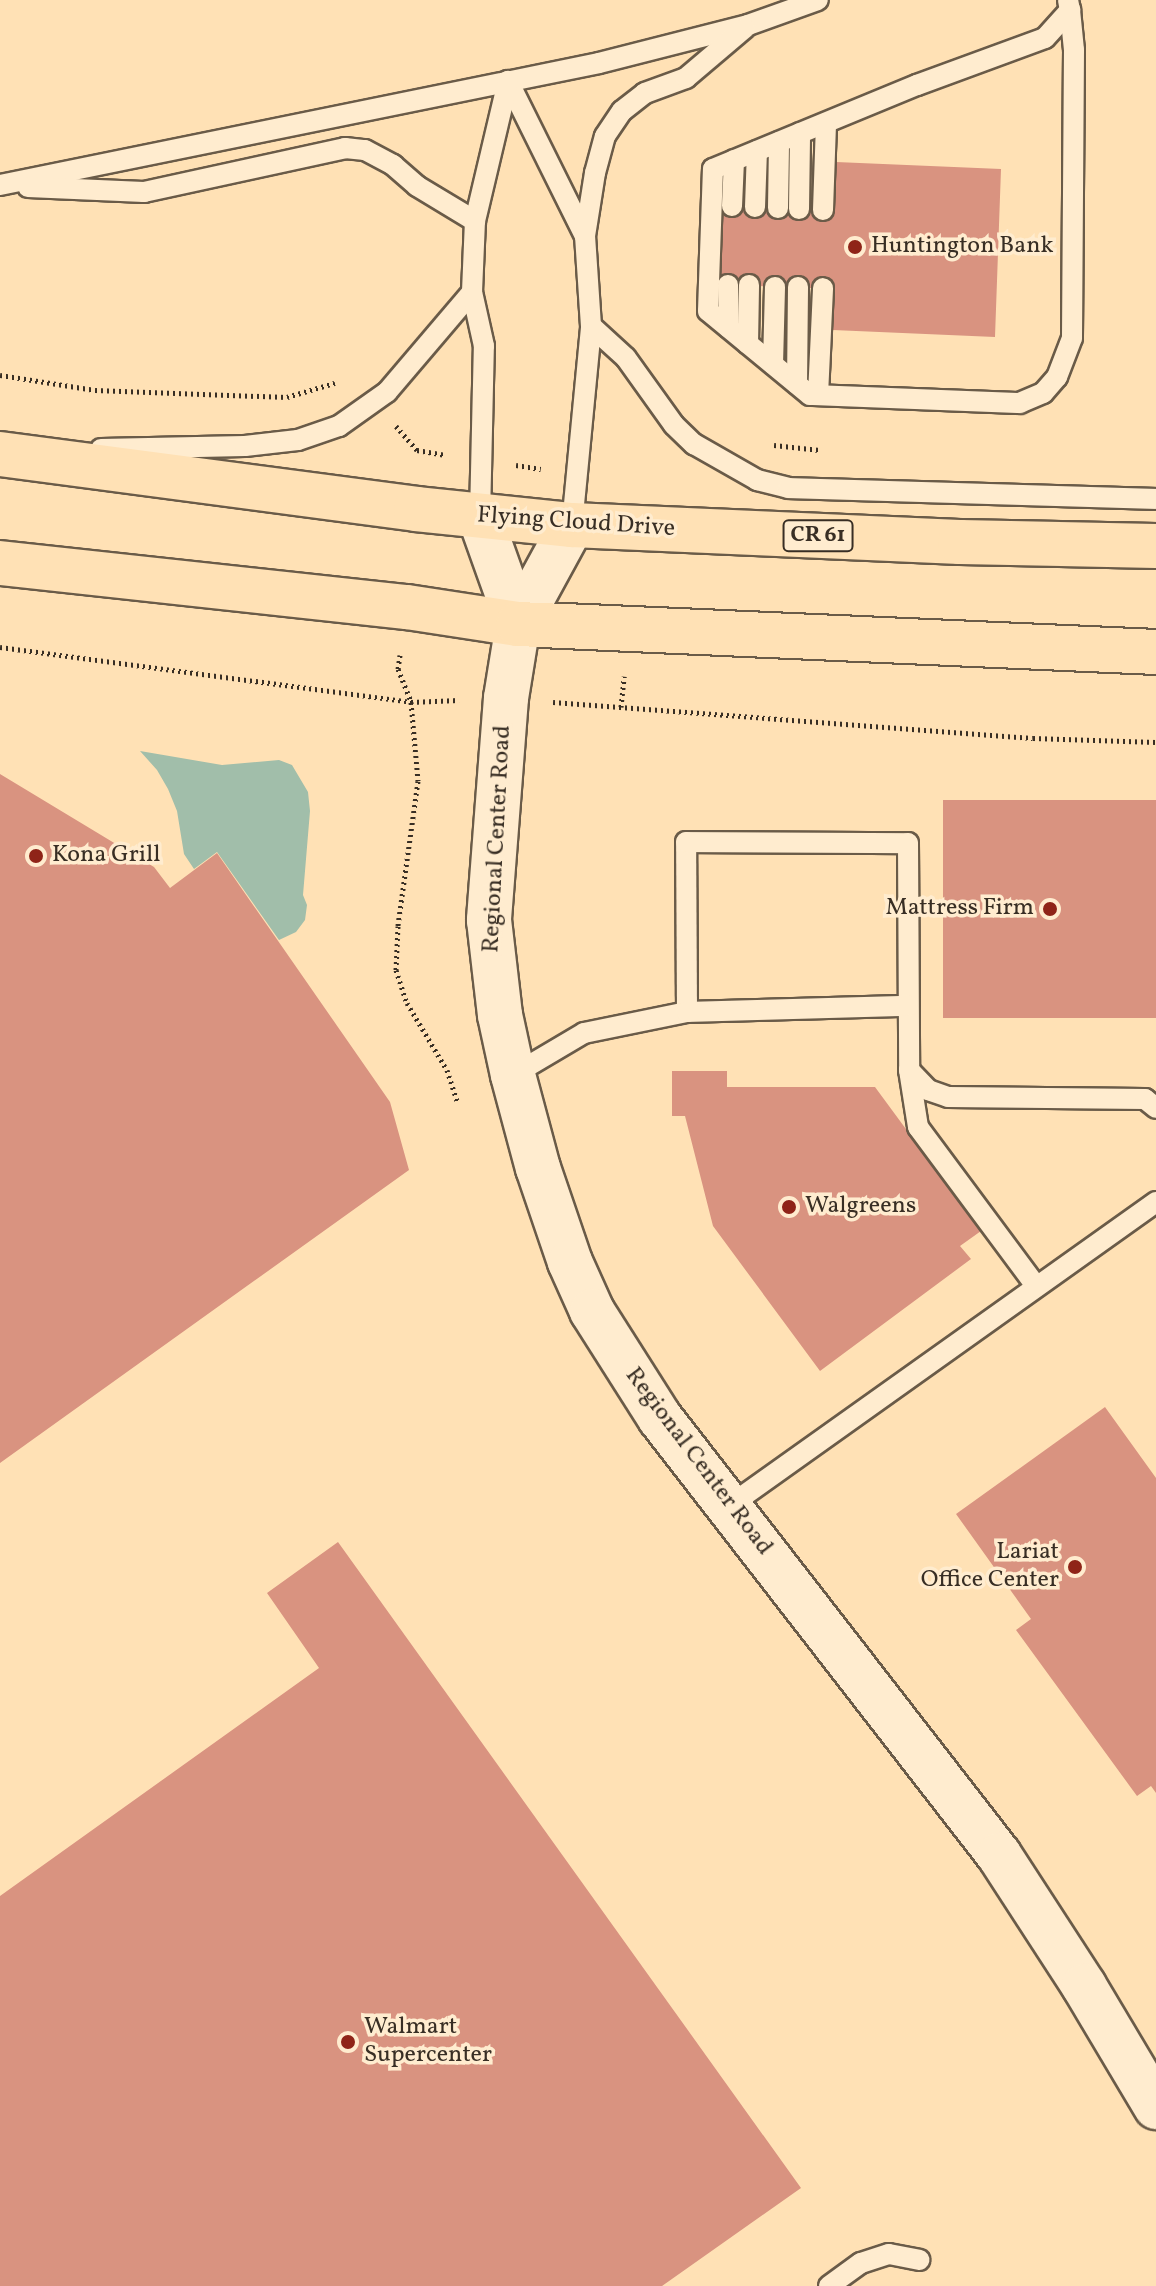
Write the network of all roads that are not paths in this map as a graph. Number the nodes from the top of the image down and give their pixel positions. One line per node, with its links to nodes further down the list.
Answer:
1 (818, 0): 3 (lane)
2 (1069, 5): 5 (lane); 27 (lane)
3 (748, 25): 4 (lane); 15 (lane)
4 (508, 81): 10 (lane); 14 (lane); 15 (lane)
5 (826, 123): 6 (lane); 13 (lane)
6 (800, 133): 7 (lane); 7 (lane)
7 (779, 142): 8 (lane)
8 (757, 151): 9 (lane); 12 (lane)
9 (734, 160): 11 (lane); 23 (lane)
10 (0, 185): 14 (lane)
11 (732, 206)
12 (755, 207)
13 (823, 210)
14 (475, 221): 21 (lane)
15 (585, 236): 22 (lane)
16 (728, 285): 23 (lane)
17 (749, 285): 24 (lane)
18 (775, 287): 25 (lane)
19 (798, 287): 26 (lane)
20 (823, 288): 27 (lane)
21 (472, 292): 28 (lane); 30 (lane)
22 (591, 326): 29 (lane); 31 (lane)
23 (729, 328): 24 (lane)
24 (748, 344): 25 (lane)
25 (773, 364): 26 (lane)
26 (797, 384): 27 (lane)
27 (818, 395)
28 (0, 453): 30 (main road, Flying Cloud Drive / CR 61)
29 (1156, 499)
30 (480, 517): 31 (main road, Flying Cloud Drive / CR 61); 34 (street, Regional Center Road)
31 (572, 525): 32 (main road, Flying Cloud Drive / CR 61); 34 (street, Regional Center Road)
32 (1156, 546)
33 (0, 563): 34 (main road)
34 (518, 624): 35 (main road); 39 (street, Regional Center Road)
35 (1156, 652)
36 (908, 1006): 37 (lane); 37 (lane); 38 (lane)
37 (687, 1012): 39 (lane)
38 (909, 1070): 40 (lane); 42 (lane)
39 (513, 1075): 43 (street, Regional Center Road)
40 (1156, 1108)
41 (1156, 1202): 42 (lane)
42 (1036, 1286): 43 (lane)
43 (729, 1506): 44 (street, Regional Center Road)
44 (1156, 2107)
45 (919, 2260): 46 (lane)
46 (829, 2286)

